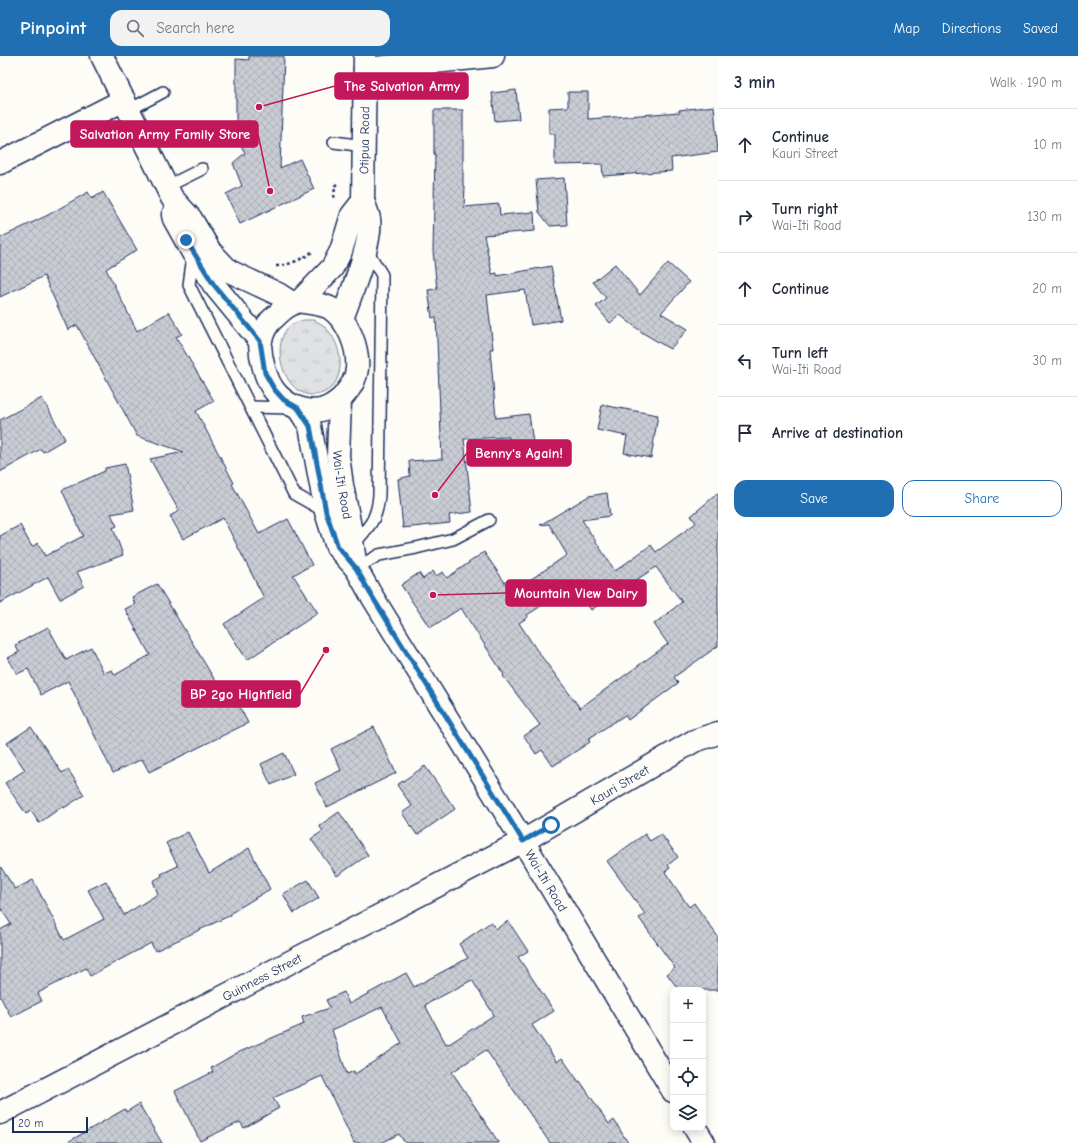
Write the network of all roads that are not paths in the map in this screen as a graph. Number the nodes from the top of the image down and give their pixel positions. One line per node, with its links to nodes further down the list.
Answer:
1 (102, 56): 5 (street)
2 (493, 56): 3 (street)
3 (364, 63): 7 (street, Otipua Road)
4 (164, 92): 5 (lane)
5 (126, 105): 8 (street); 10 (street)
6 (334, 142): 7 (lane)
7 (364, 146): 11 (street, Otipua Road)
8 (0, 163)
9 (202, 169): 10 (lane)
10 (169, 192): 13 (street); 14 (street)
11 (363, 201): 12 (street, Otipua Road); 14 (street)
12 (365, 249): 15 (street, Otipua Road); 22 (lane)
13 (193, 253): 16 (street); 18 (lane)
14 (296, 302): 15 (street); 16 (street)
15 (342, 319): 17 (street)
16 (260, 341): 19 (street)
17 (340, 401): 19 (street); 22 (street, Wai-Iti Road)
18 (251, 407): 19 (lane); 20 (lane)
19 (298, 408): 20 (street, Wai-Iti Road)
20 (326, 512): 23 (street, Wai-Iti Road)
21 (489, 520): 23 (lane)
22 (353, 545): 23 (street, Wai-Iti Road)
23 (356, 568): 25 (street, Wai-Iti Road)
24 (718, 734): 25 (street, Kauri Street)
25 (523, 841): 26 (street, Wai-Iti Road); 27 (street, Guinness Street)
26 (670, 1086)
27 (0, 1113)
28 (697, 1131): 29 (street)
29 (704, 1143)

